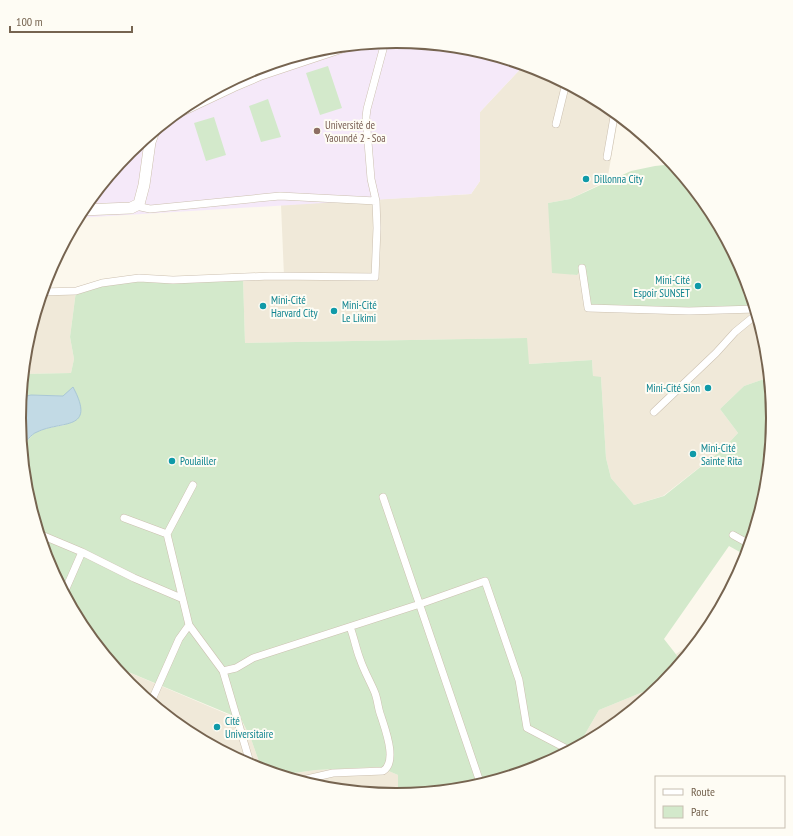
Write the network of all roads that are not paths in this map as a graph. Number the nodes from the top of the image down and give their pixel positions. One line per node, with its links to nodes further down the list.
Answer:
1 (382, 48): 9 (street)
2 (308, 58): 3 (street)
3 (257, 75)
4 (565, 88): 6 (street)
5 (614, 118): 8 (street)
6 (556, 124)
7 (151, 140): 10 (street)
8 (607, 157)
9 (376, 201): 10 (street); 13 (street)
10 (136, 206): 11 (street)
11 (90, 210)
12 (582, 268): 14 (street)
13 (49, 292)
14 (750, 309)
15 (753, 318): 16 (street)
16 (654, 412)
17 (193, 485): 20 (street)
18 (382, 497): 27 (street)
19 (124, 518): 20 (street)
20 (167, 534): 26 (street)
21 (733, 535): 23 (street)
22 (46, 537): 24 (street)
23 (746, 541)
24 (82, 552): 25 (street); 26 (street)
25 (67, 587)
26 (181, 598): 28 (street)
27 (420, 604): 29 (street); 32 (street); 35 (street)
28 (189, 625): 30 (street); 31 (street)
29 (350, 627): 30 (street); 34 (street)
30 (223, 671): 33 (street)
31 (153, 698)
32 (565, 748)
33 (248, 757)
34 (311, 778)
35 (479, 779)

